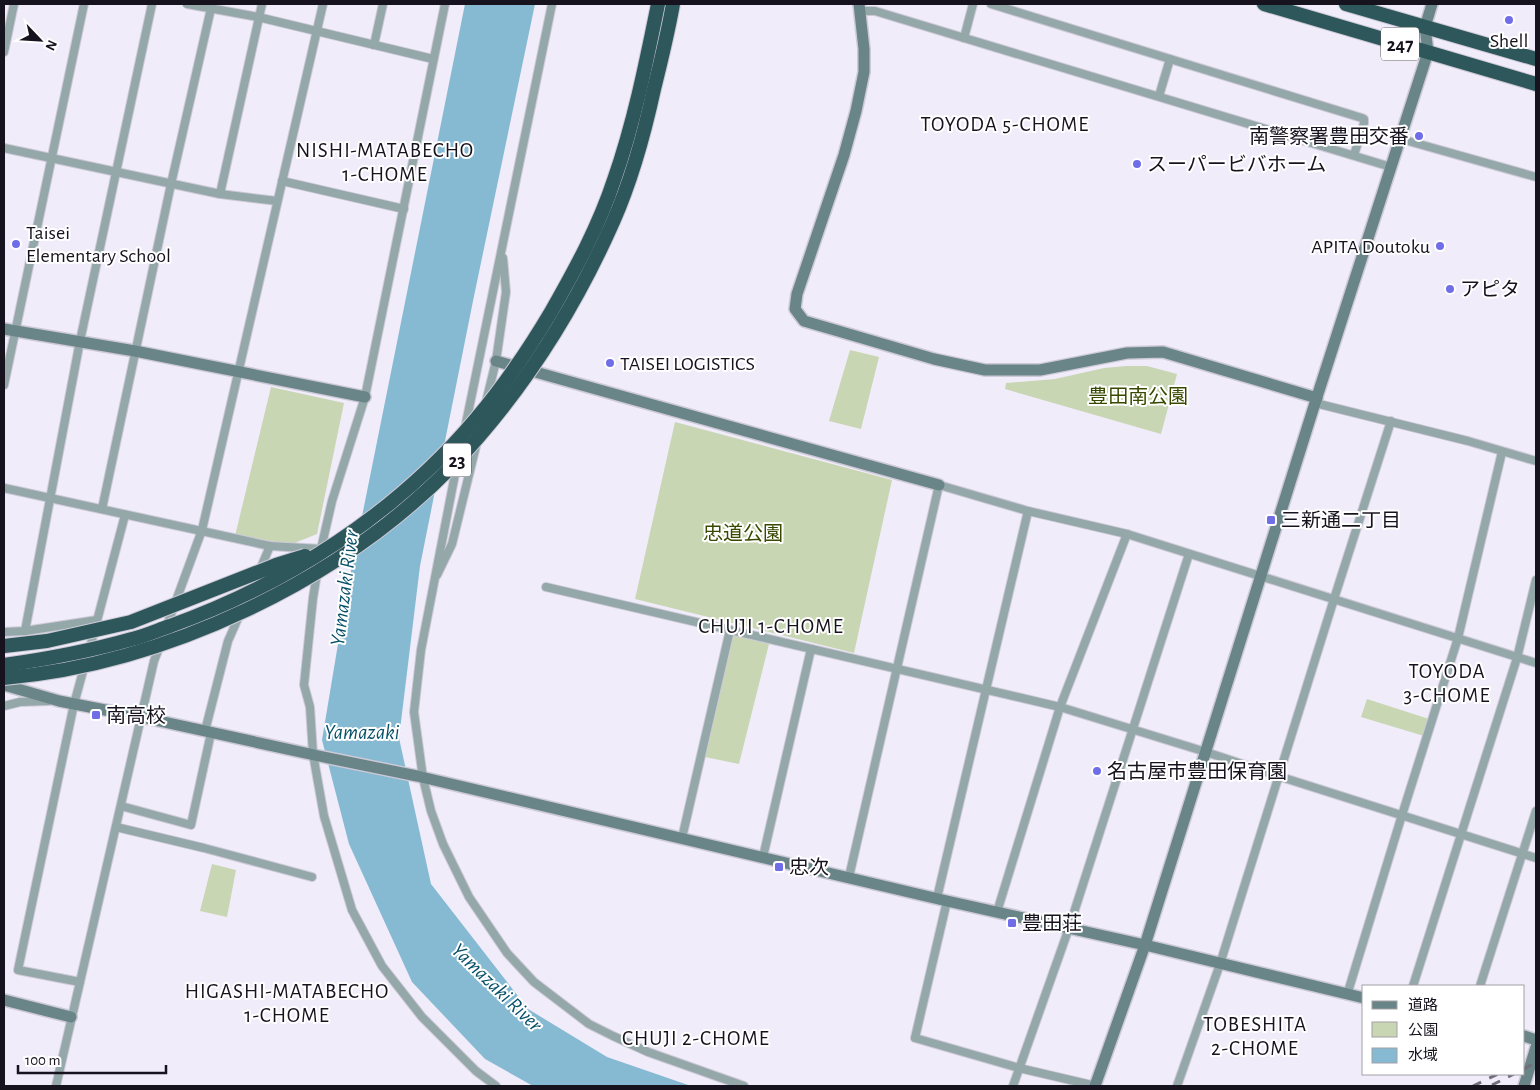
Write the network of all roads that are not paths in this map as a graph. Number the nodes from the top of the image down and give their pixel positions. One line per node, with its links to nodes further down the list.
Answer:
1 (14, 4): 19 (street)
2 (84, 4): 35 (street)
3 (152, 4): 37 (street)
4 (186, 4): 17 (street)
5 (262, 4): 20 (street)
6 (323, 4): 22 (street)
7 (383, 4): 24 (street)
8 (445, 4): 27 (street)
9 (552, 4): 44 (street)
10 (658, 4): 65 (highway, 23, bridge)
11 (673, 4): 83 (highway, 23, bridge)
12 (973, 4): 23 (street)
13 (991, 4): 28 (street)
14 (1264, 4): 26 (highway, 247)
15 (1346, 4): 21 (highway, 247)
16 (1432, 4): 21 (street)
17 (212, 6): 20 (street); 40 (street)
18 (859, 7): 23 (street); 52 (street)
19 (7, 16): 25 (street)
20 (258, 17): 22 (street); 41 (street)
21 (1425, 27): 26 (street); 29 (highway, 247)
22 (317, 31): 24 (street); 39 (street)
23 (964, 38): 31 (street)
24 (374, 45): 27 (street)
25 (4, 52)
26 (1428, 52): 30 (highway, 247); 32 (street)
27 (433, 59): 43 (street)
28 (1170, 59): 31 (street); 34 (street)
29 (1536, 59)
30 (1536, 84)
31 (1159, 96): 34 (street)
32 (1400, 139): 36 (street); 38 (street)
33 (4, 148): 35 (street)
34 (1354, 155): 36 (street)
35 (52, 158): 37 (street); 45 (street)
36 (1392, 167): 52 (street)
37 (115, 172): 40 (street); 46 (street)
38 (1536, 177)
39 (282, 180): 42 (street); 43 (street)
40 (171, 184): 41 (street); 47 (street)
41 (220, 194): 42 (street)
42 (277, 201): 49 (street)
43 (404, 209): 51 (street)
44 (502, 248): 48 (street); 69 (street)
45 (9, 330): 46 (street); 50 (street)
46 (80, 341): 47 (street); 58 (street)
47 (135, 351): 49 (street); 59 (street)
48 (496, 361): 56 (street); 69 (street)
49 (238, 373): 51 (street); 62 (street)
50 (4, 385)
51 (365, 397): 65 (street)
52 (1316, 400): 53 (street); 67 (street)
53 (1392, 421): 54 (street); 71 (street)
54 (1502, 452): 55 (street); 76 (street)
55 (1536, 461)
56 (939, 485): 60 (street); 82 (street)
57 (4, 488): 58 (street)
58 (50, 498): 59 (street); 74 (street)
59 (102, 509): 61 (street)
60 (1028, 511): 63 (street); 86 (street)
61 (125, 515): 62 (street); 72 (street)
62 (202, 530): 64 (street); 91 (street)
63 (1127, 534): 66 (street); 90 (street)
64 (270, 546): 65 (street); 93 (street)
65 (324, 549): 77 (highway, bridge); 81 (highway, 23, bridge); 95 (street)
66 (1189, 554): 67 (street); 92 (street)
67 (1260, 576): 71 (street); 94 (street)
68 (1536, 580): 79 (street)
69 (433, 584): 97 (street)
70 (546, 587): 73 (street)
71 (1334, 599): 76 (street); 96 (street)
72 (97, 620): 74 (street); 88 (street)
73 (730, 630): 78 (street); 103 (street)
74 (25, 631): 75 (street)
75 (4, 632)
76 (1458, 638): 79 (street); 100 (street)
77 (4, 646)
78 (811, 649): 82 (street); 105 (street)
79 (1517, 658): 80 (street); 102 (street)
80 (1536, 664)
81 (4, 665)
82 (896, 669): 86 (street); 108 (street)
83 (22, 676): 84 (highway, 23, bridge); 85 (highway, bridge)
84 (4, 678)
85 (4, 684): 87 (street)
86 (987, 690): 90 (street); 109 (street)
87 (59, 701): 88 (street); 89 (street)
88 (74, 704): 91 (street); 114 (street)
89 (4, 706)
90 (1060, 707): 92 (street); 110 (street)
91 (141, 717): 93 (street); 98 (street)
92 (1133, 729): 94 (street); 111 (street)
93 (208, 732): 95 (street); 98 (street)
94 (1206, 752): 96 (street); 112 (street)
95 (316, 755): 97 (street); 124 (street)
96 (1278, 776): 100 (street); 113 (street)
97 (420, 777): 103 (street); 125 (street)
98 (121, 806): 101 (street)
99 (1536, 811): 104 (street)
100 (1402, 815): 102 (street); 117 (street)
101 (116, 827): 107 (street); 114 (street)
102 (1462, 834): 104 (street); 115 (street)
103 (682, 838): 105 (street)
104 (1523, 854): 106 (street); 116 (street)
105 (763, 857): 108 (street)
106 (1536, 858)
107 (312, 877)
108 (849, 877): 109 (street)
109 (942, 900): 110 (street); 122 (street)
110 (997, 912): 111 (street)
111 (1069, 928): 112 (street); 122 (street)
112 (1145, 945): 113 (street); 127 (street)
113 (1220, 964): 117 (street); 128 (street)
114 (80, 982): 120 (street)
115 (1414, 985)
116 (1480, 985)
117 (1347, 995): 118 (street)
118 (1362, 998)
119 (4, 1000): 120 (street)
120 (71, 1017): 123 (street)
121 (1536, 1047): 129 (street)
122 (1020, 1068): 126 (street); 127 (street)
123 (56, 1086)
124 (496, 1086)
125 (744, 1086)
126 (1013, 1086)
127 (1095, 1086)
128 (1177, 1086)
129 (1524, 1086)

